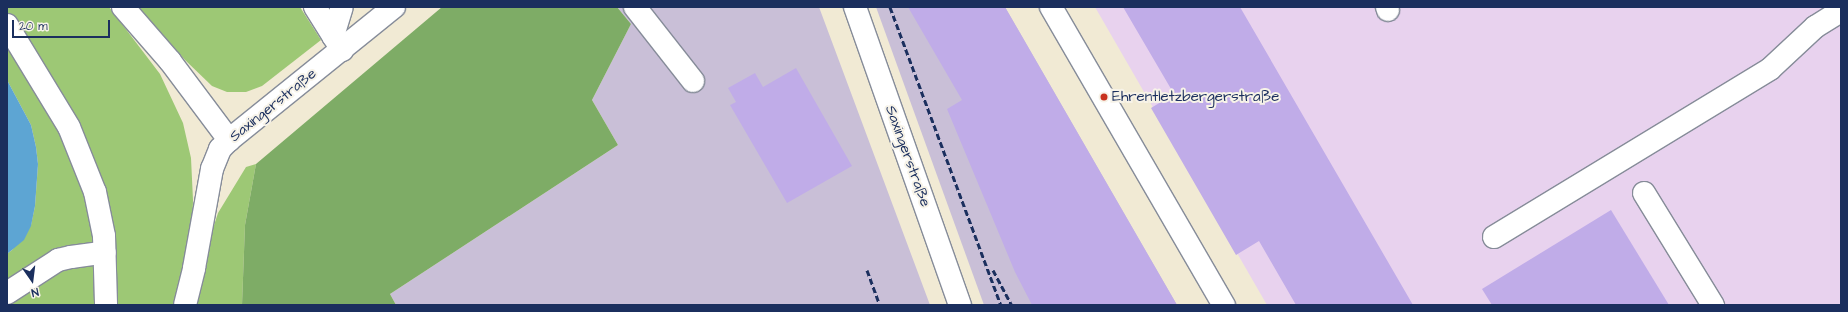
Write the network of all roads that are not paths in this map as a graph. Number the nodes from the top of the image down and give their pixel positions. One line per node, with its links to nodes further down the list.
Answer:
1 (123, 7): 12 (street)
2 (315, 7): 10 (street)
3 (342, 7): 10 (street)
4 (394, 7): 10 (street, Saxingerstraße)
5 (635, 7): 11 (street)
6 (854, 7): 19 (street, Saxingerstraße)
7 (1051, 7): 20 (street)
8 (1841, 11): 14 (street)
9 (7, 25): 15 (street)
10 (337, 43): 12 (street, Saxingerstraße)
11 (693, 81)
12 (229, 140): 18 (street, Saxingerstraße)
13 (1644, 193): 21 (street)
14 (1494, 237)
15 (105, 252): 16 (street); 17 (street)
16 (7, 293)
17 (106, 305)
18 (185, 305)
19 (960, 305)
20 (1224, 305)
21 (1713, 305)

